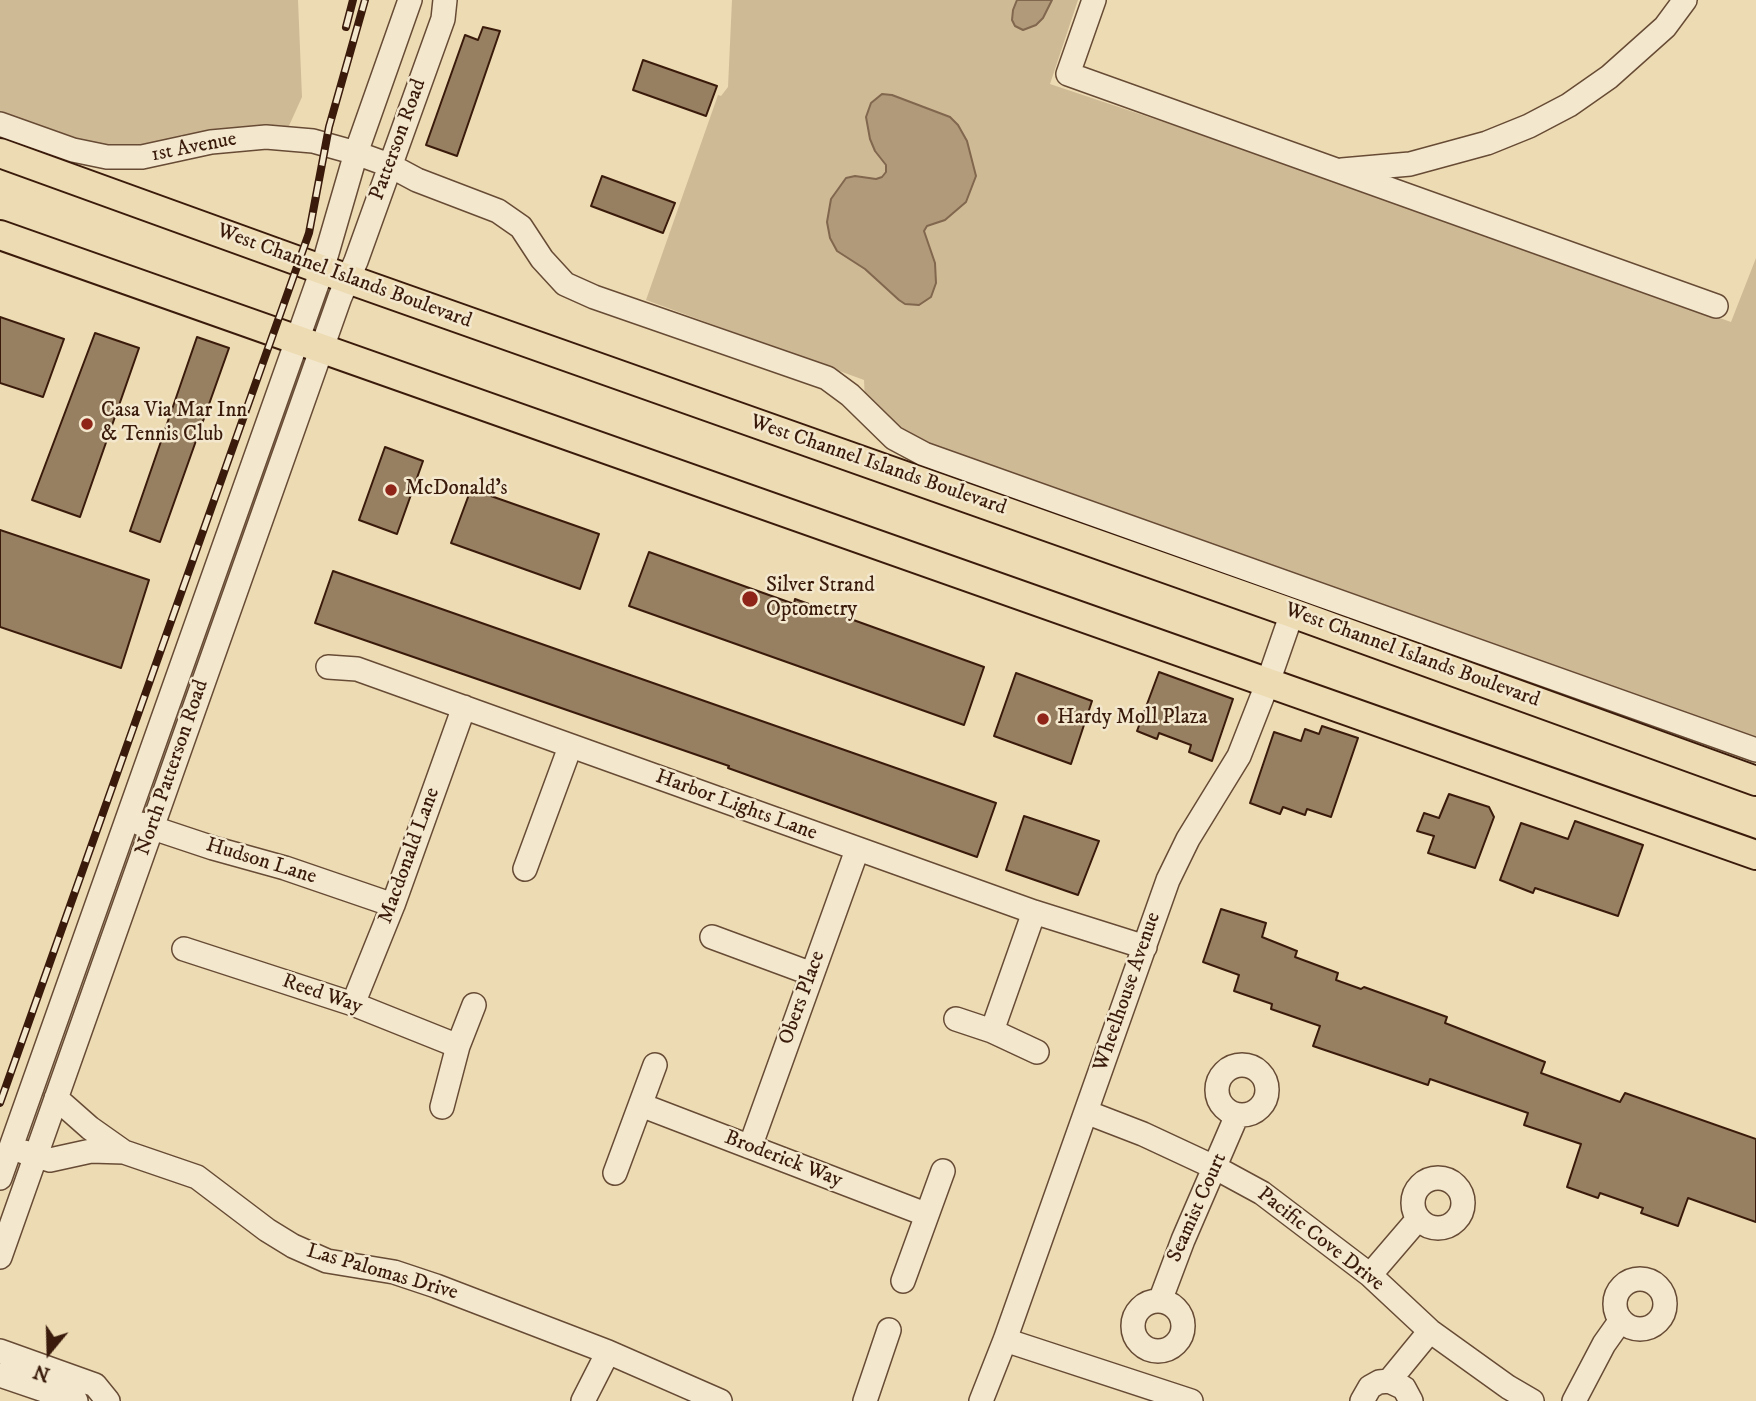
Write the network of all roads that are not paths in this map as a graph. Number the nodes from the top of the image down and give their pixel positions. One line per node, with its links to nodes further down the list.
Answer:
1 (410, 0): 7 (street, Patterson Road)
2 (1094, 0): 9 (street)
3 (1685, 0): 9 (street)
4 (447, 6): 8 (street, Patterson Road)
5 (0, 124): 7 (street, 1st Avenue)
6 (0, 153): 11 (main road, West Channel Islands Boulevard)
7 (356, 153): 8 (street, 1st Avenue); 11 (street, Patterson Road)
8 (390, 165): 11 (street, Patterson Road); 19 (street, 1st Avenue)
9 (1335, 170): 12 (street)
10 (0, 235): 13 (main road)
11 (335, 274): 13 (street, North Patterson Road); 14 (main road, West Channel Islands Boulevard)
12 (1716, 306)
13 (309, 346): 16 (main road); 21 (street, North Patterson Road); 22 (street, North Patterson Road)
14 (1292, 613): 16 (street, Wheelhouse Avenue); 20 (main road, West Channel Islands Boulevard)
15 (328, 667): 17 (street, Harbor Lights Lane)
16 (1268, 681): 24 (main road); 29 (street, Wheelhouse Avenue)
17 (464, 707): 18 (street, Harbor Lights Lane); 26 (street, Macdonald Lane)
18 (570, 747): 23 (street, Harbor Lights Lane); 25 (street)
19 (1756, 750)
20 (1756, 781)
21 (128, 819): 22 (street, Hudson Lane); 44 (street, North Patterson Road)
22 (152, 828): 26 (street, Hudson Lane); 39 (street, North Patterson Road)
23 (857, 850): 27 (street, Harbor Lights Lane); 31 (street, Obers Place)
24 (1756, 855)
25 (525, 869)
26 (393, 905): 32 (street, Macdonald Lane)
27 (1034, 912): 29 (street, Harbor Lights Lane); 35 (street)
28 (712, 937): 31 (street)
29 (1144, 947): 42 (street, Wheelhouse Avenue)
30 (184, 949): 32 (street, Reed Way)
31 (812, 974): 45 (street, Obers Place)
32 (353, 1004): 36 (street, Reed Way)
33 (474, 1005): 36 (street)
34 (956, 1019): 35 (street)
35 (992, 1031): 37 (street)
36 (458, 1046): 41 (street)
37 (1037, 1052)
38 (655, 1065): 40 (street)
39 (56, 1098): 46 (street); 47 (street, North Patterson Road)
40 (641, 1105): 45 (street, Broderick Way); 50 (street)
41 (442, 1107)
42 (1086, 1112): 48 (street, Pacific Cove Drive); 61 (street, Wheelhouse Avenue)
43 (1237, 1115): 48 (street, Seamist Court)
44 (11, 1147): 47 (street, Las Palomas Drive); 51 (street, North Patterson Road)
45 (750, 1147): 52 (street, Broderick Way)
46 (124, 1152): 47 (street, Las Palomas Drive); 63 (street, Las Palomas Drive)
47 (36, 1156): 54 (street, North Patterson Road)
48 (1216, 1168): 55 (street, Pacific Cove Drive); 57 (street, Seamist Court)
49 (943, 1171): 52 (street)
50 (615, 1173)
51 (0, 1178)
52 (925, 1214): 56 (street)
53 (1418, 1219): 55 (street)
54 (0, 1257)
55 (1370, 1275): 60 (street, Pacific Cove Drive)
56 (903, 1281)
57 (1160, 1301)
58 (1621, 1320): 76 (street)
59 (890, 1330): 71 (street)
60 (1430, 1331): 65 (street); 75 (street, Pacific Cove Drive)
61 (1005, 1340): 66 (street, Wheelhouse Avenue); 72 (street)
62 (0, 1351): 68 (street)
63 (608, 1352): 69 (street); 70 (street, Las Palomas Drive)
64 (0, 1375): 67 (street)
65 (1389, 1381): 73 (street); 74 (street)
66 (985, 1392)
67 (75, 1401)
68 (108, 1401)
69 (583, 1401)
70 (720, 1401)
71 (865, 1401)
72 (1191, 1401)
73 (1362, 1401)
74 (1410, 1401)
75 (1532, 1401)
76 (1574, 1401)

